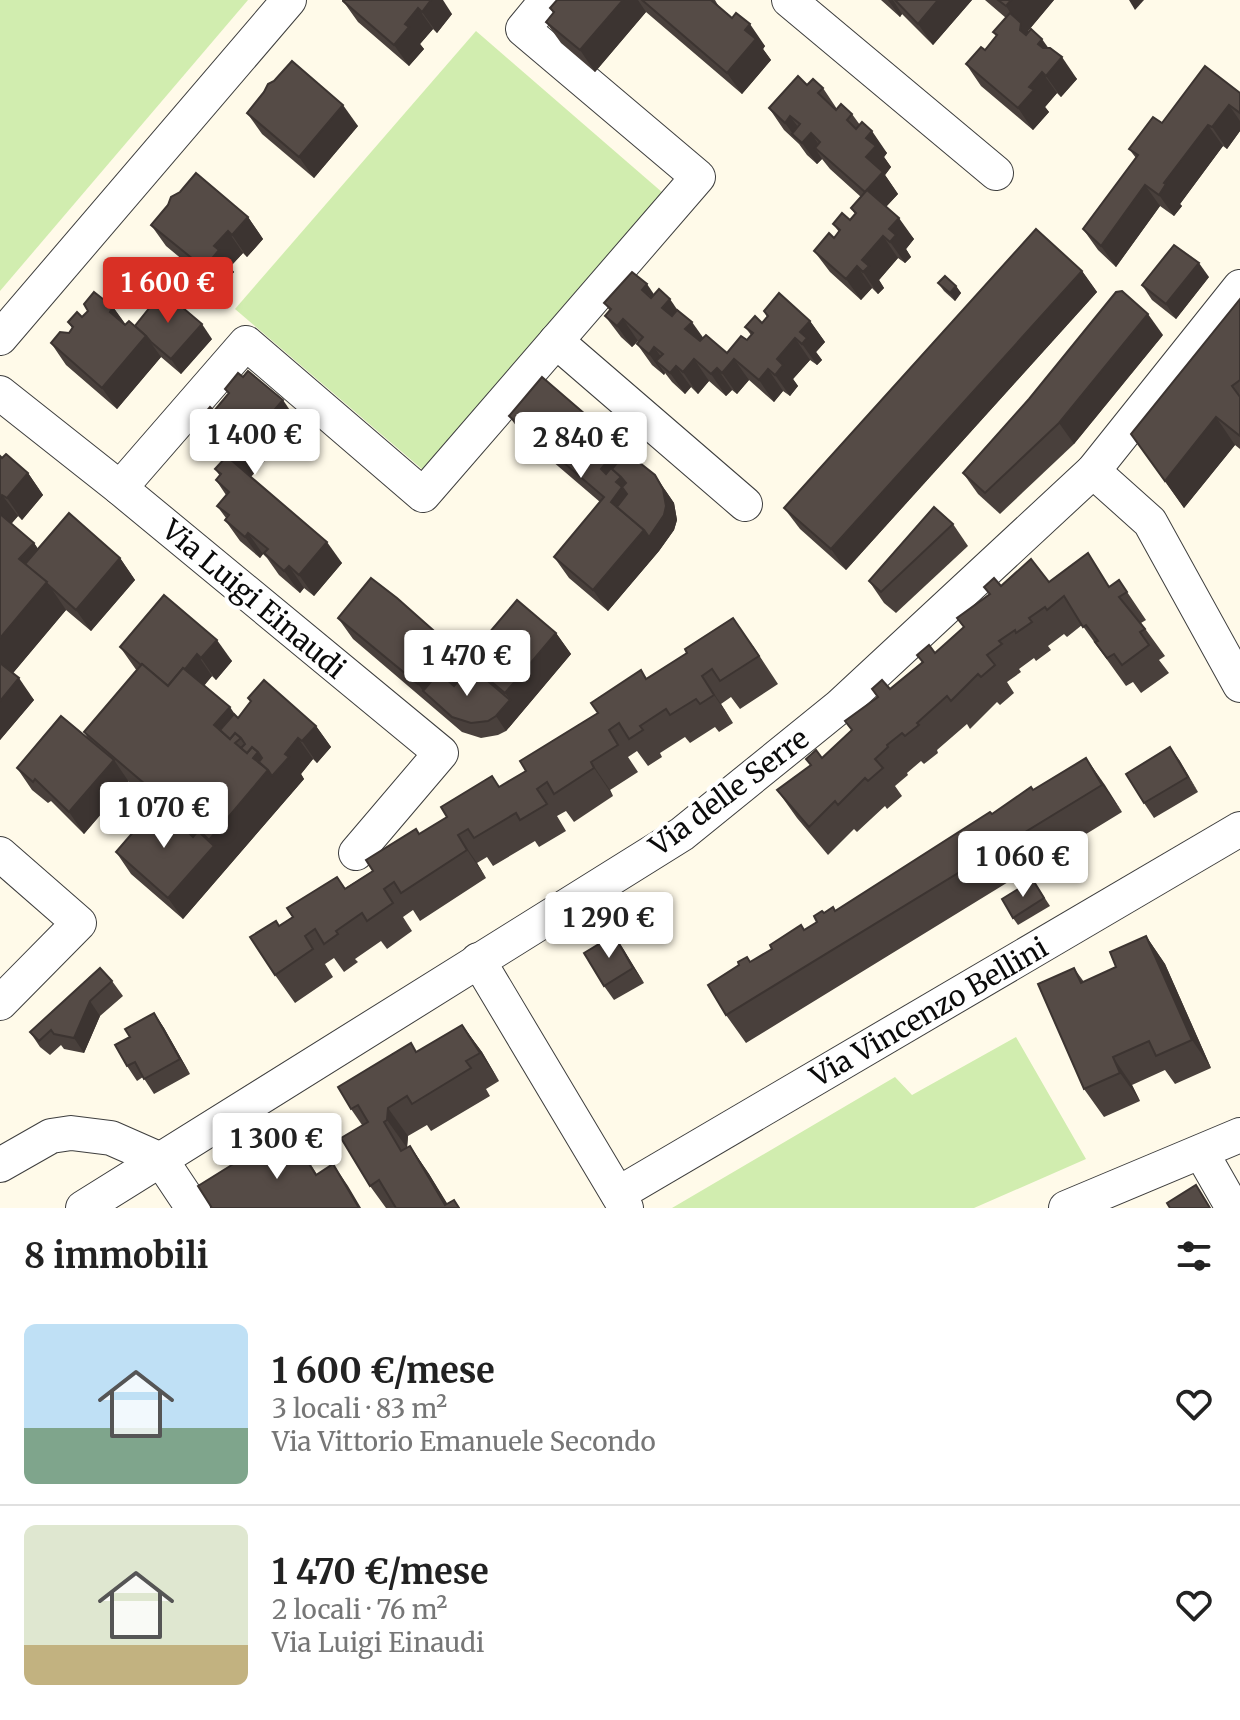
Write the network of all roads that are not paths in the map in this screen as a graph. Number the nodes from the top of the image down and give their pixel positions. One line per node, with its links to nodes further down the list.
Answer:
1 (289, 0): 6 (street)
2 (547, 0): 7 (street)
3 (789, 0): 4 (street)
4 (996, 173)
5 (1240, 287): 9 (street, Via delle Serre)
6 (0, 338)
7 (556, 341): 10 (street); 11 (street)
8 (0, 393): 10 (street, Via Luigi Einaudi)
9 (1093, 471): 12 (street); 16 (street, Via delle Serre)
10 (120, 488): 14 (street, Via Luigi Einaudi)
11 (745, 504)
12 (1240, 685)
13 (1240, 829): 22 (street, Via Vincenzo Bellini)
14 (356, 853)
15 (0, 854): 17 (street)
16 (478, 960): 20 (street, Via delle Serre); 22 (street)
17 (0, 1003)
18 (1240, 1135): 19 (street)
19 (1201, 1152): 25 (street); 26 (street)
20 (161, 1160): 21 (street); 23 (street, Via delle Serre); 24 (street)
21 (0, 1165)
22 (622, 1201)
23 (83, 1208)
24 (193, 1208)
25 (1066, 1208)
26 (1233, 1208)

